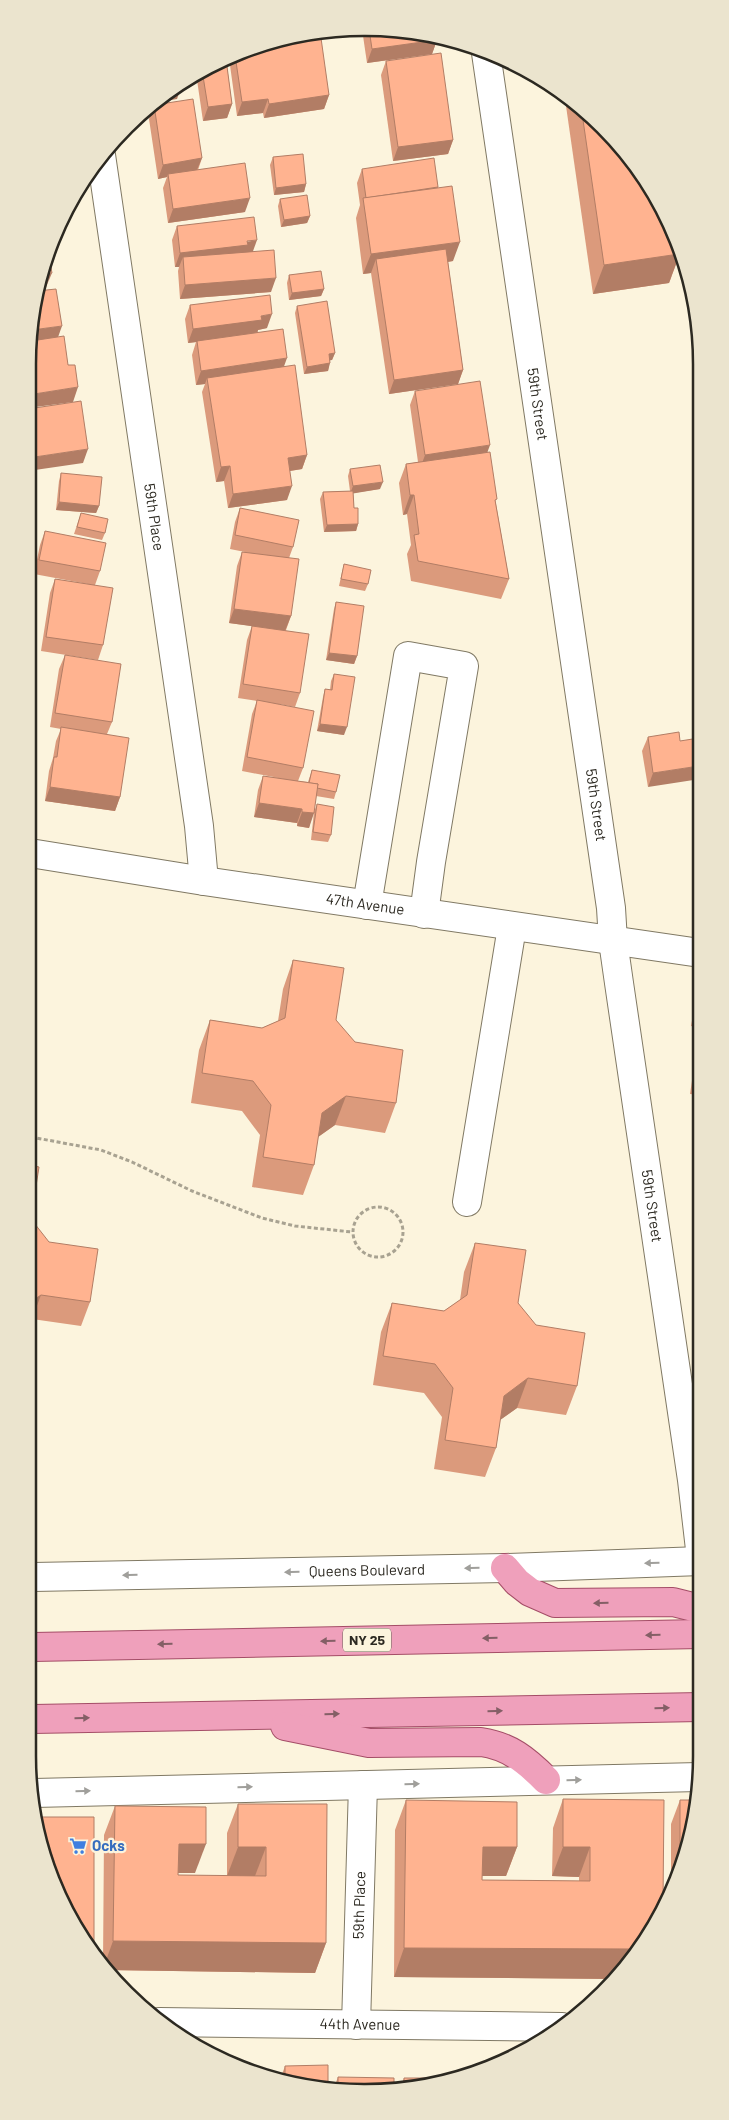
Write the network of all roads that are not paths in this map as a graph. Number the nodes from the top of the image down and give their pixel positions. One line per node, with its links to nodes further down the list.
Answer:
1 (487, 60): 8 (street, 59th Street)
2 (103, 167): 4 (street, 59th Place)
3 (36, 854): 4 (street, 47th Avenue)
4 (204, 881): 5 (street, 47th Avenue)
5 (367, 905): 6 (street, 47th Avenue); 6 (street)
6 (424, 914): 7 (street, 47th Avenue)
7 (512, 927): 8 (street, 47th Avenue); 10 (street)
8 (613, 941): 9 (street, 47th Avenue); 11 (street, 59th Street)
9 (693, 952)
10 (467, 1202)
11 (693, 1489)
12 (693, 1560): 13 (street, Queens Boulevard, one-way to 13)
13 (505, 1568): 14 (street, Queens Boulevard, one-way to 14); 15 (main road, one-way to 13)
14 (36, 1576)
15 (693, 1607)
16 (693, 1634): 17 (main road, NY 25, one-way to 17)
17 (36, 1647)
18 (693, 1707): 19 (main road, one-way to 18)
19 (237, 1716): 20 (main road, one-way to 19); 22 (main road)
20 (36, 1719)
21 (692, 1777): 22 (street, one-way to 21)
22 (546, 1780): 23 (street, one-way to 22)
23 (363, 1785): 24 (street, one-way to 23); 26 (street, 59th Place)
24 (39, 1793)
25 (174, 2022): 26 (street, 44th Avenue)
26 (356, 2025): 27 (street, 44th Avenue)
27 (549, 2027)

